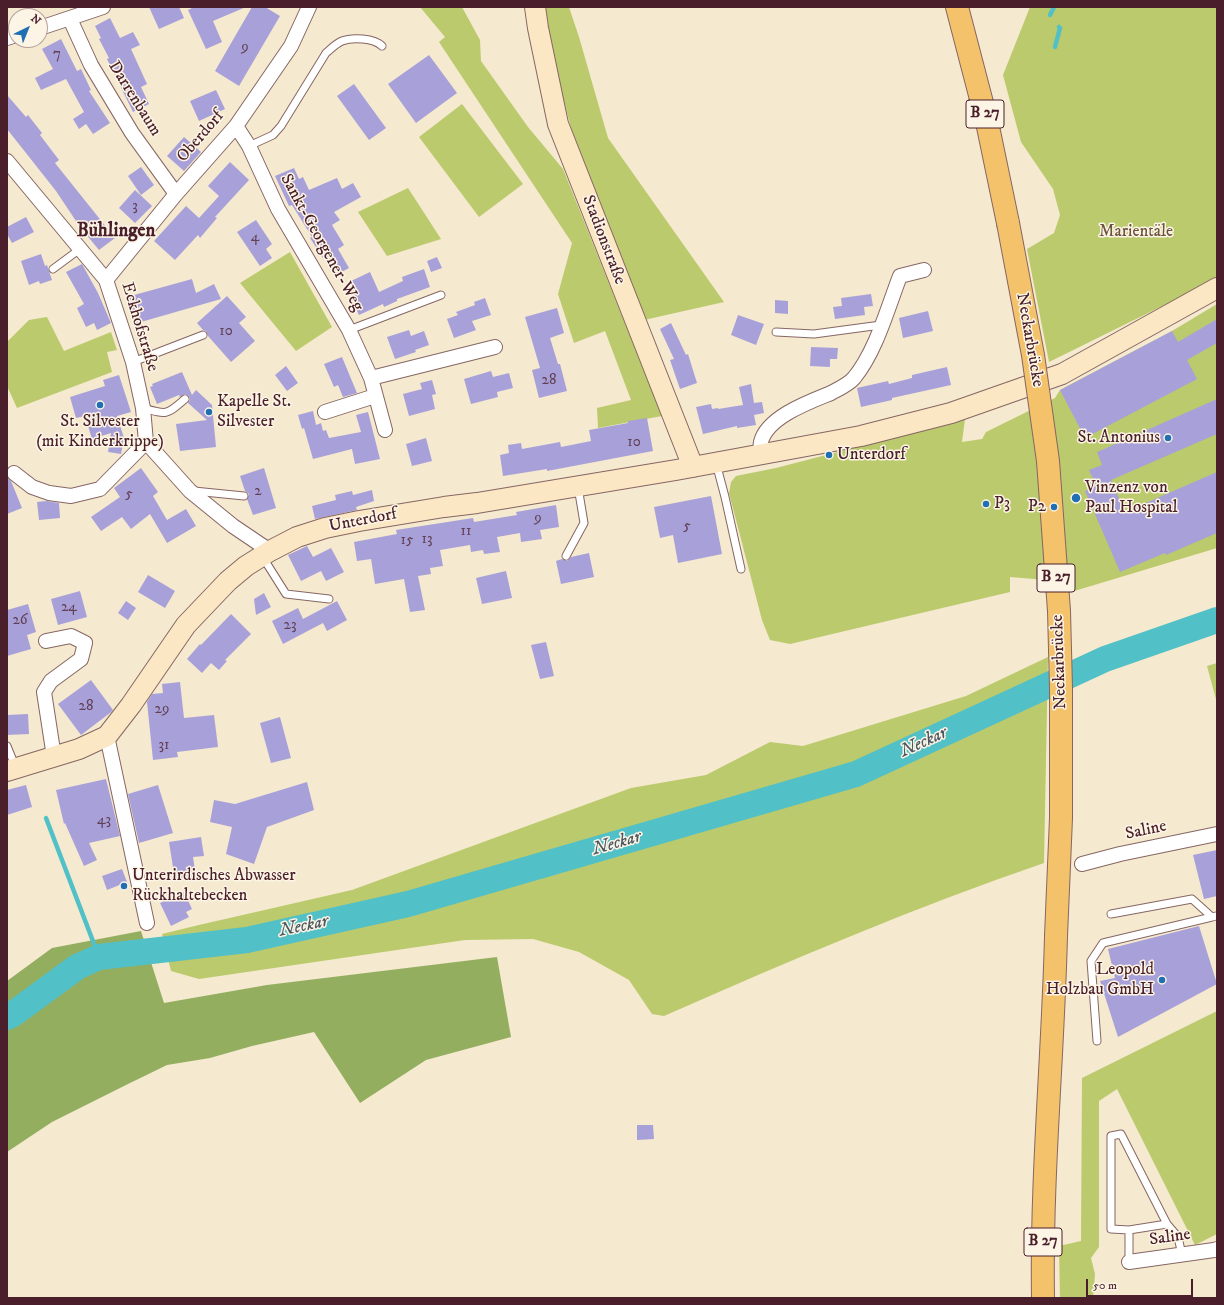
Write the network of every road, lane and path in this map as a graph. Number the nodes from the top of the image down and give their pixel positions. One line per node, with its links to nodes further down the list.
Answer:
1 (103, 7): 5 (street)
2 (309, 7): 8 (street, Oberdorf)
3 (535, 7): 33 (street, Stadionstraße)
4 (957, 7): 58 (main road, Neckarbrücke / B 27, bridge)
5 (70, 19): 6 (street); 11 (street, Darrenbaum)
6 (48, 26)
7 (382, 46): 9 (lane)
8 (236, 126): 9 (street, Sankt-Georgener-Weg); 11 (street, Oberdorf)
9 (249, 146): 19 (street, Sankt-Georgener-Weg)
10 (7, 161): 12 (street, Eckhofstraße)
11 (176, 194): 15 (street, Oberdorf)
12 (80, 249): 13 (lane); 15 (street, Eckhofstraße)
13 (52, 269)
14 (924, 270): 18 (street)
15 (106, 280): 23 (street, Eckhofstraße)
16 (1217, 288): 31 (street, Unterdorf)
17 (441, 295): 19 (lane)
18 (881, 325): 20 (lane); 31 (street)
19 (349, 330): 24 (street, Sankt-Georgener-Weg)
20 (776, 332)
21 (203, 335): 23 (lane)
22 (495, 347): 24 (street)
23 (132, 362): 27 (street, Eckhofstraße)
24 (371, 378): 25 (street, Sankt-Georgener-Weg)
25 (375, 396): 28 (street); 29 (street, Sankt-Georgener-Weg)
26 (185, 399): 27 (lane)
27 (143, 408): 30 (street, Eckhofstraße)
28 (325, 412)
29 (385, 430)
30 (146, 442): 34 (street); 36 (street)
31 (761, 454): 32 (street, Unterdorf)
32 (716, 463): 33 (street, Unterdorf); 40 (lane)
33 (693, 467): 35 (street, Unterdorf)
34 (14, 473)
35 (578, 486): 38 (street, Unterdorf); 39 (lane)
36 (190, 491): 37 (lane); 38 (street)
37 (244, 496)
38 (266, 553): 41 (lane); 43 (street, Unterdorf)
39 (566, 556)
40 (741, 569)
41 (329, 599)
42 (46, 641): 45 (street)
43 (107, 736): 45 (street, Unterdorf); 51 (street)
44 (7, 746): 46 (lane)
45 (54, 757): 46 (street, Unterdorf)
46 (12, 770)
47 (1217, 834): 48 (street, Saline)
48 (1082, 864)
49 (1111, 914): 50 (lane)
50 (1215, 917): 52 (lane)
51 (147, 923)
52 (1097, 1041)
53 (1167, 1224): 54 (lane); 54 (lane); 56 (lane)
54 (1129, 1230): 57 (lane)
55 (1217, 1248): 56 (street, Saline)
56 (1182, 1255): 57 (street, Saline)
57 (1129, 1262)
58 (1043, 1298)

